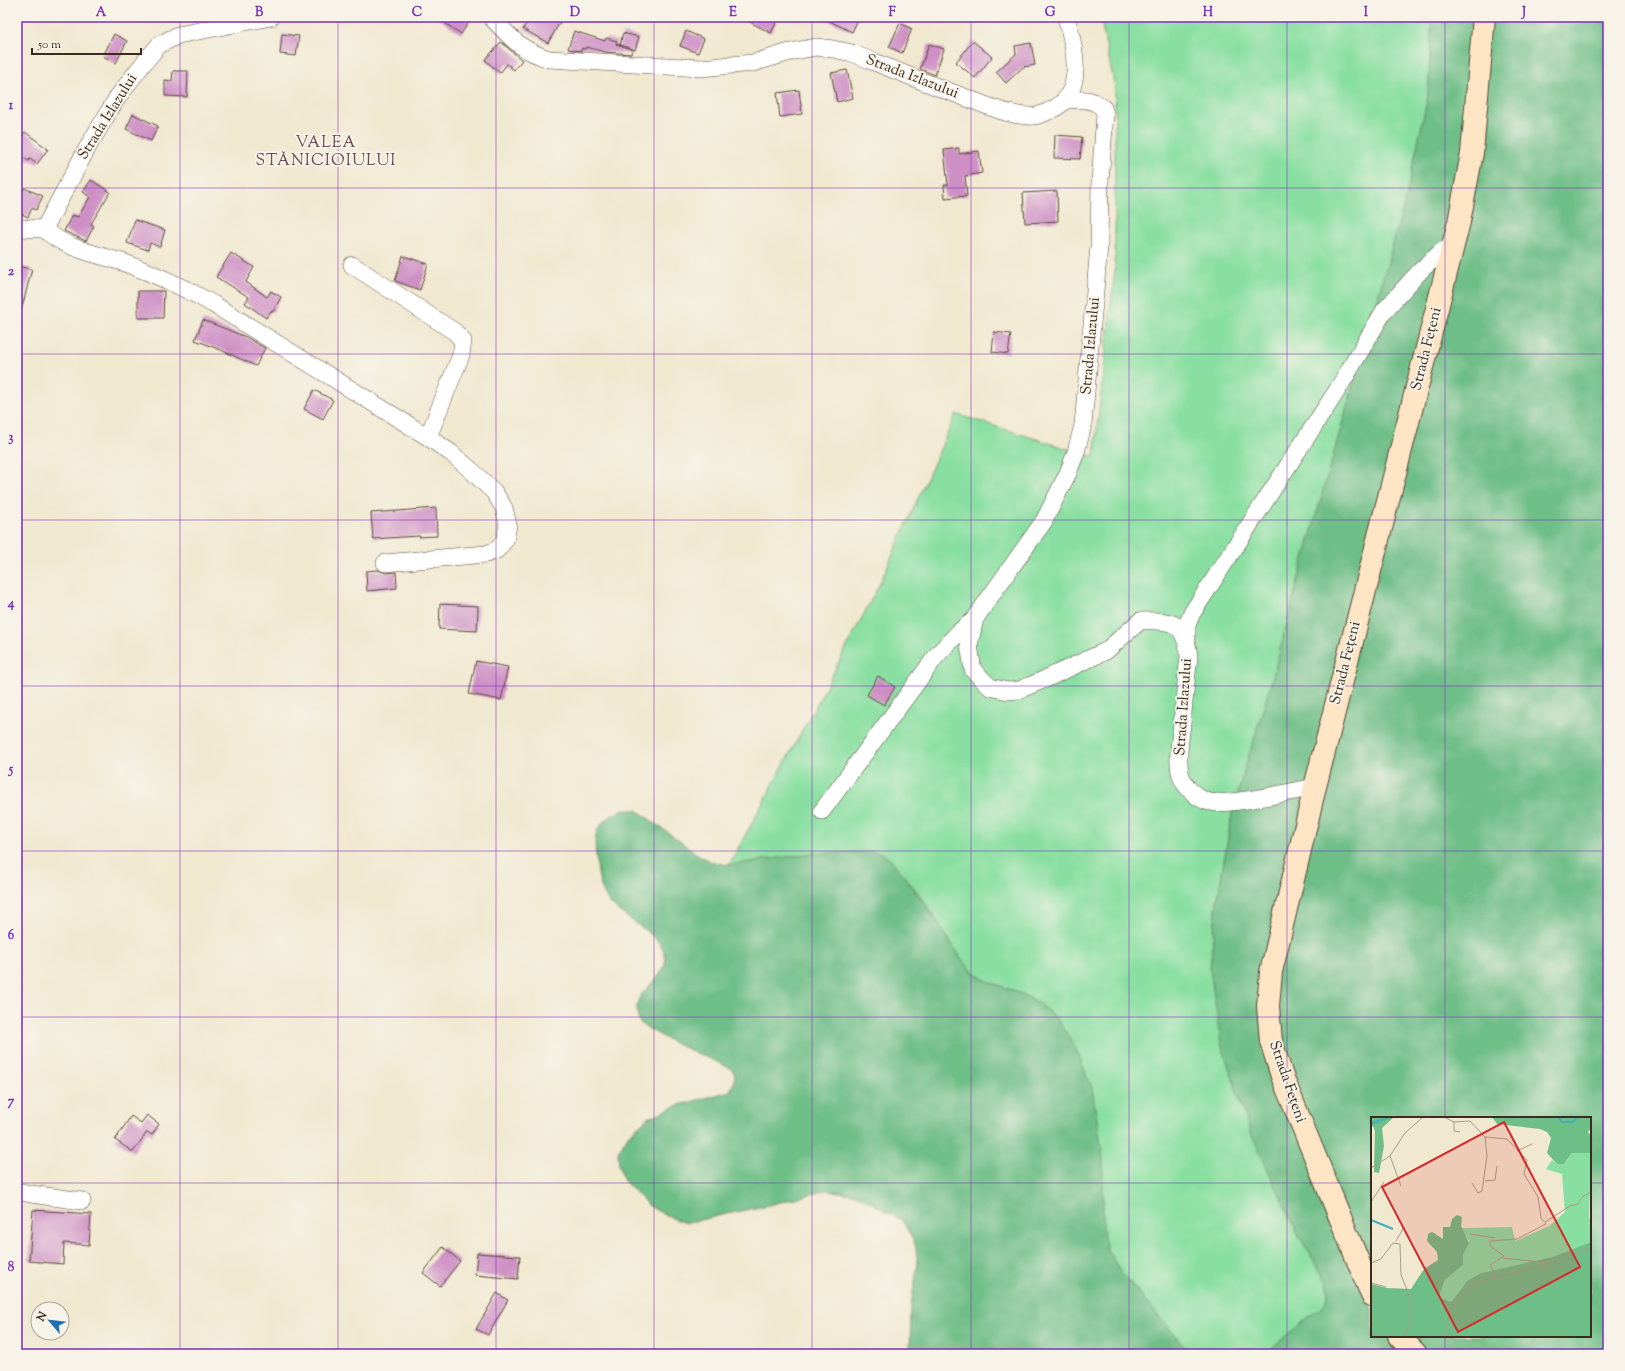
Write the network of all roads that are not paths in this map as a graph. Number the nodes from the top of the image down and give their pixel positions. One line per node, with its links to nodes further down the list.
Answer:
1 (271, 17): 7 (street, Strada Izlazului)
2 (491, 17): 5 (street, Strada Izlazului)
3 (1066, 17): 5 (street)
4 (1484, 17): 8 (street, Strada Fețeni)
5 (1065, 100): 12 (street, Strada Izlazului)
6 (17, 228): 7 (street)
7 (44, 229): 10 (street)
8 (1454, 243): 13 (street); 14 (street, Strada Fețeni)
9 (352, 265): 10 (street)
10 (428, 438): 11 (street)
11 (385, 563)
12 (975, 619): 13 (street, Strada Izlazului); 15 (street)
13 (1187, 641): 14 (street, Strada Izlazului)
14 (1314, 787): 18 (street, Strada Fețeni)
15 (822, 811)
16 (17, 1191): 17 (street)
17 (82, 1201)
18 (1371, 1293)
19 (1400, 1337): 20 (street)
20 (1416, 1354)

